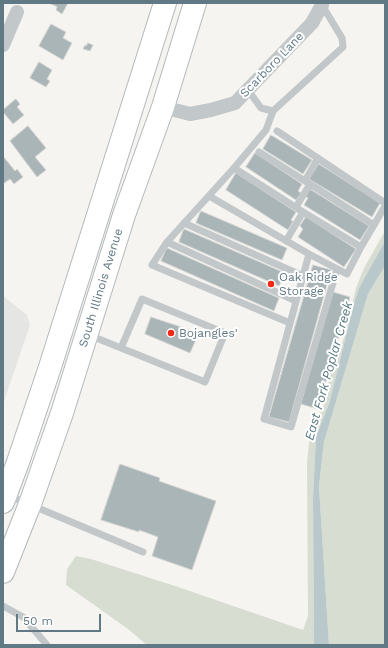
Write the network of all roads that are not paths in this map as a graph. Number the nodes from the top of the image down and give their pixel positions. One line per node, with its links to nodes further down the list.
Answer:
1 (165, 3): 30 (highway, South Illinois Avenue)
2 (195, 3): 7 (highway, South Illinois Avenue)
3 (322, 5): 6 (street, Scarboro Lane); 8 (lane)
4 (14, 6): 5 (street)
5 (3, 45)
6 (248, 90): 7 (street, Scarboro Lane); 8 (lane)
7 (164, 107): 28 (highway, South Illinois Avenue)
8 (273, 111): 12 (lane)
9 (277, 131): 11 (lane)
10 (259, 152): 13 (lane)
11 (318, 158): 13 (lane); 15 (lane)
12 (234, 168): 14 (lane); 16 (lane)
13 (307, 182): 16 (lane); 19 (lane)
14 (209, 196): 18 (lane); 20 (lane)
15 (385, 204): 19 (lane)
16 (296, 207): 17 (lane)
17 (303, 212): 20 (lane); 22 (lane)
18 (184, 223): 21 (lane); 25 (lane)
19 (374, 225): 22 (lane)
20 (286, 241): 23 (lane)
21 (167, 242): 26 (lane); 27 (lane)
22 (361, 247): 24 (lane)
23 (309, 254): 24 (lane); 25 (lane)
24 (337, 269): 27 (lane)
25 (303, 276): 26 (lane)
26 (296, 301): 27 (lane)
27 (290, 323)
28 (87, 334): 29 (lane); 31 (highway, South Illinois Avenue)
29 (121, 348): 29 (lane)
30 (4, 497): 31 (lane)
31 (30, 504): 32 (lane); 33 (highway, South Illinois Avenue)
32 (143, 552)
33 (3, 572)
34 (3, 606): 35 (lane)
35 (47, 645)

